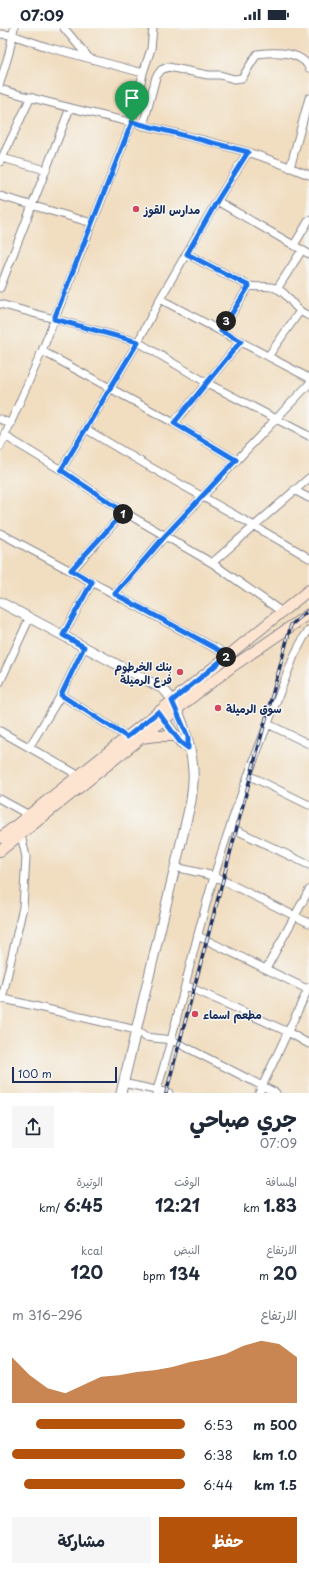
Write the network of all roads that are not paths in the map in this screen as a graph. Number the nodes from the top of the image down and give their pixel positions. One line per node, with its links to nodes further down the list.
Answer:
1 (64, 28): 5 (street)
2 (153, 28): 7 (street)
3 (13, 32): 4 (street); 5 (street); 8 (street)
4 (0, 34)
5 (89, 58): 7 (street)
6 (309, 68): 15 (street)
7 (143, 73): 14 (street)
8 (0, 83)
9 (0, 89): 10 (street)
10 (31, 97): 12 (street); 17 (street)
11 (309, 98): 13 (street)
12 (70, 108): 14 (street); 19 (street)
13 (307, 112): 18 (street)
14 (132, 122): 15 (street); 25 (street)
15 (143, 126): 16 (street)
16 (248, 152): 18 (street); 22 (street)
17 (1, 160): 19 (street)
18 (290, 168): 20 (street)
19 (46, 170): 23 (street)
20 (309, 175)
21 (0, 196): 23 (street)
22 (217, 201): 26 (street); 28 (street)
23 (32, 205): 25 (street); 31 (street)
24 (309, 220): 26 (street)
25 (92, 223): 37 (street)
26 (294, 245): 27 (street)
27 (302, 250): 29 (street); 32 (street)
28 (187, 254): 30 (street); 33 (street)
29 (309, 254)
30 (249, 286): 32 (street); 38 (street)
31 (0, 288)
32 (277, 289): 35 (street)
33 (160, 299): 38 (street); 40 (street)
34 (0, 304): 37 (street)
35 (300, 311): 36 (street); 42 (street)
36 (309, 316)
37 (54, 319): 40 (street); 41 (street)
38 (221, 331): 39 (street)
39 (241, 341): 42 (street); 44 (street)
40 (138, 342): 44 (street); 46 (street)
41 (42, 351): 46 (street); 50 (street)
42 (269, 355): 43 (street)
43 (309, 378)
44 (207, 383): 48 (street); 49 (street)
45 (309, 384): 48 (street)
46 (111, 388): 49 (street); 51 (street)
47 (0, 419): 50 (street)
48 (276, 419): 53 (street); 55 (street)
49 (174, 423): 55 (street)
50 (11, 424): 52 (street)
51 (86, 428): 56 (street); 59 (street)
52 (5, 436): 54 (street); 56 (street)
53 (309, 436)
54 (0, 447)
55 (236, 460): 59 (street)
56 (61, 470): 61 (street)
57 (309, 478): 58 (street)
58 (294, 490): 60 (street); 62 (street)
59 (203, 496): 62 (street); 64 (street)
60 (309, 498)
61 (124, 512): 64 (street); 67 (street)
62 (255, 525): 65 (street); 66 (street)
63 (0, 533): 67 (street)
64 (165, 536): 66 (street); 70 (street)
65 (309, 558)
66 (212, 563): 72 (street)
67 (71, 570): 68 (street)
68 (92, 582): 70 (street); 76 (street)
69 (309, 590): 72 (main road)
70 (115, 594): 78 (street)
71 (0, 602): 74 (street)
72 (282, 612): 78 (main road)
73 (309, 614): 82 (main road)
74 (30, 617): 76 (street); 79 (street)
75 (309, 630): 84 (street)
76 (63, 635): 77 (street)
77 (84, 647): 81 (street); 82 (street)
78 (228, 655): 82 (main road)
79 (3, 668): 80 (street)
80 (0, 682)
81 (61, 695): 87 (street); 90 (street)
82 (174, 705): 83 (main road); 91 (street)
83 (161, 716): 86 (street); 87 (main road); 88 (main road)
84 (268, 724): 89 (street); 93 (street)
85 (0, 731): 90 (street)
86 (176, 736): 88 (main road); 91 (street)
87 (127, 737): 92 (main road)
88 (141, 738): 98 (main road)
89 (309, 744)
90 (30, 746): 92 (street)
91 (188, 748): 102 (street)
92 (78, 775): 96 (main road)
93 (248, 776): 95 (street); 97 (street)
94 (0, 799): 96 (street)
95 (309, 805)
96 (29, 815): 99 (main road)
97 (230, 827): 101 (street); 103 (street)
98 (21, 835): 100 (main road); 111 (street)
99 (0, 838)
100 (0, 851)
101 (309, 865)
102 (176, 867): 103 (street); 112 (street)
103 (214, 876): 105 (street); 107 (street)
104 (309, 890): 105 (street)
105 (295, 916): 106 (street); 108 (street)
106 (309, 923)
107 (198, 936): 108 (street); 109 (street)
108 (266, 969): 110 (street)
109 (186, 985): 113 (street); 114 (street)
110 (309, 989): 113 (street)
111 (1, 999): 112 (street)
112 (136, 1030): 114 (street); 116 (street)
113 (288, 1032): 115 (street); 117 (street)
114 (172, 1040): 117 (street); 118 (street)
115 (309, 1044)
116 (123, 1083): 118 (street); 119 (street)
117 (262, 1085): 121 (street); 122 (street)
118 (156, 1092): 120 (street)
119 (121, 1093)
120 (169, 1093)
121 (259, 1093)
122 (276, 1093)

